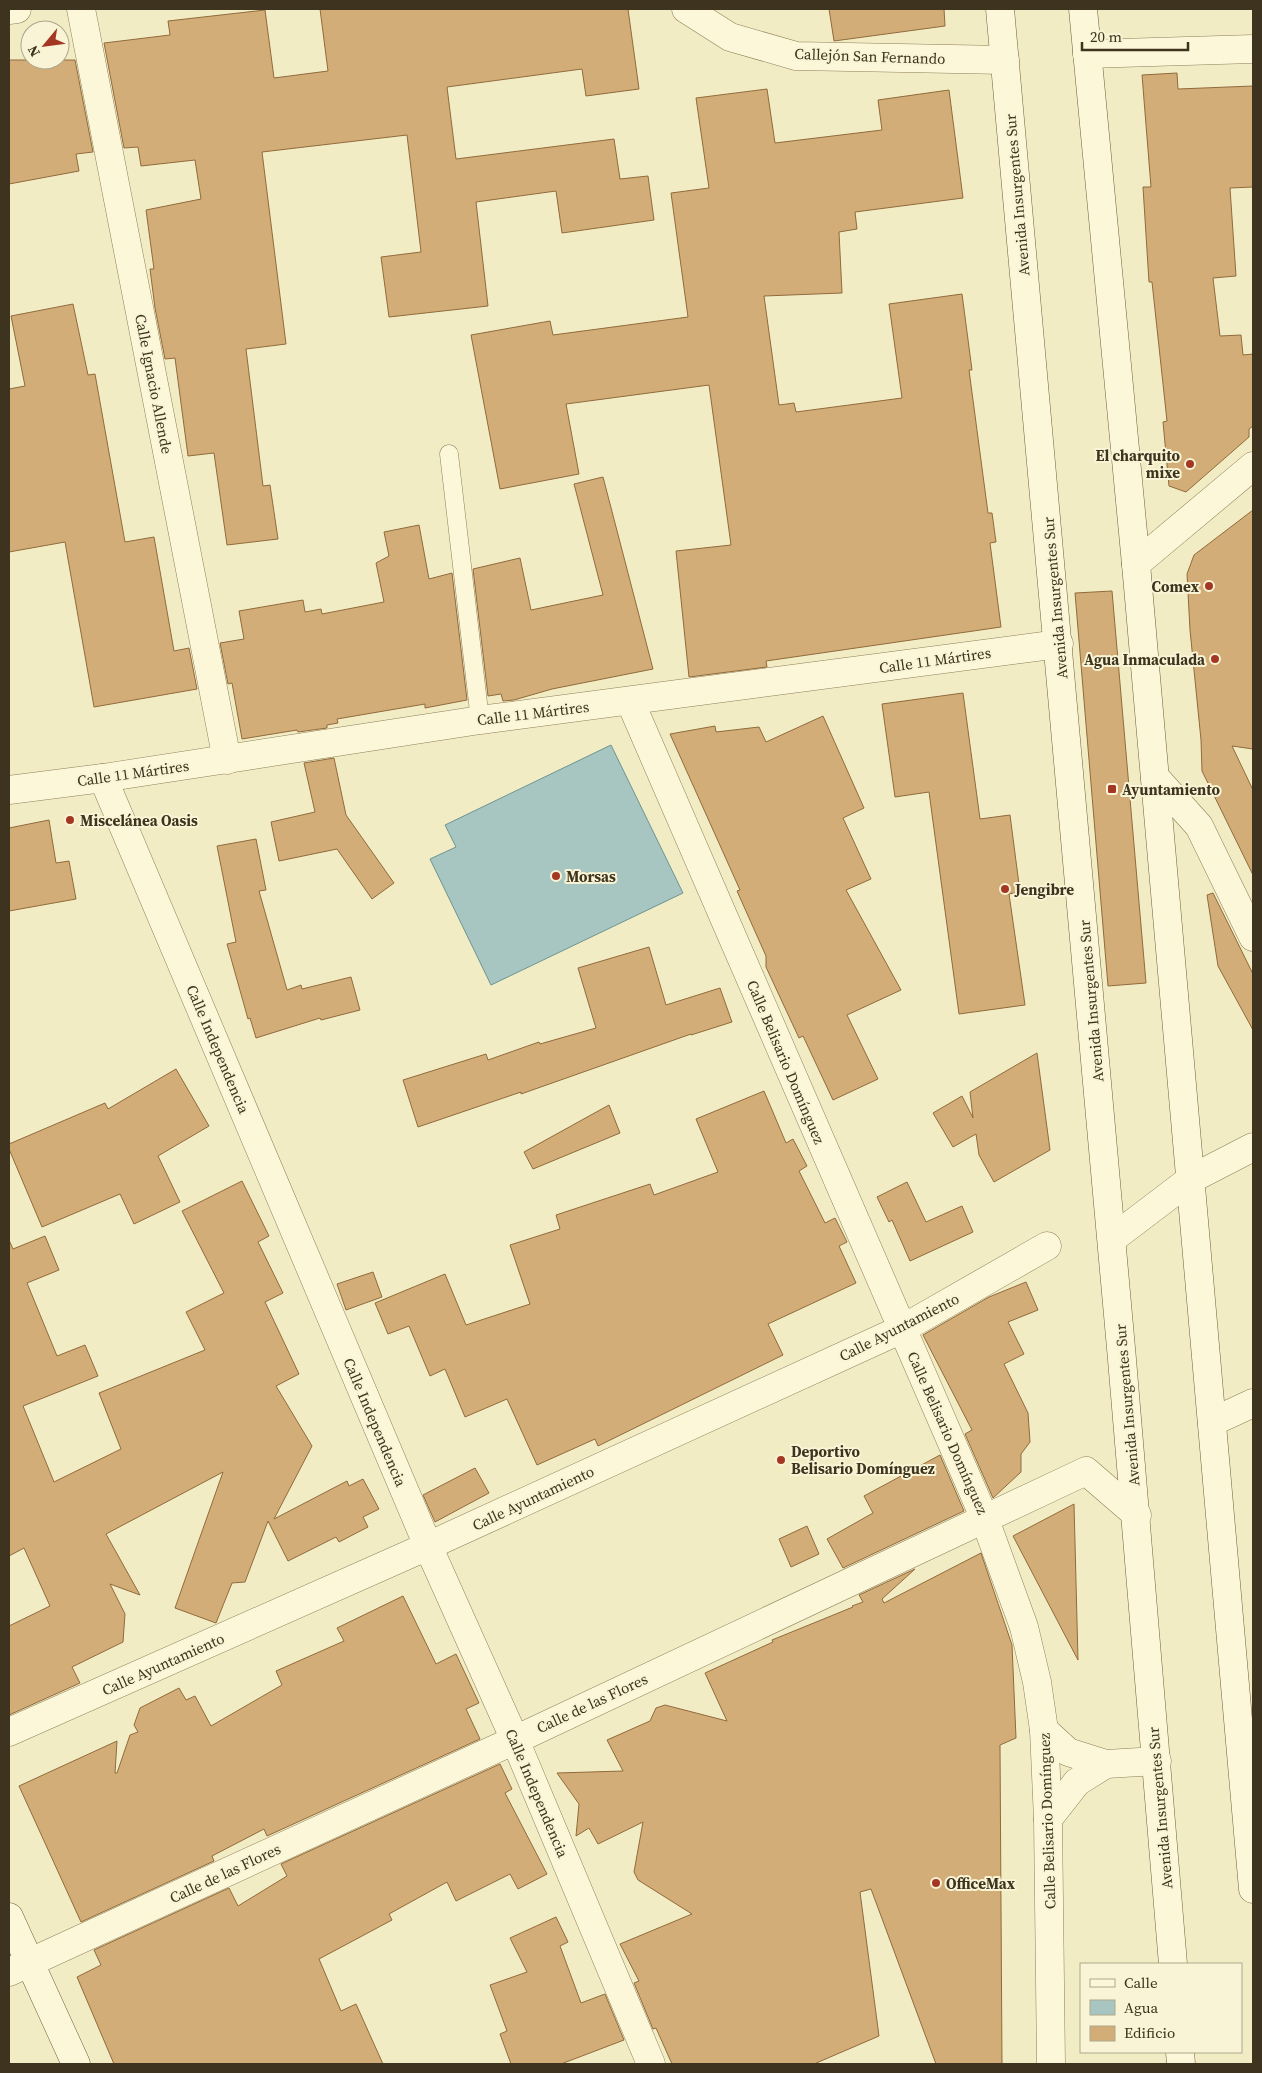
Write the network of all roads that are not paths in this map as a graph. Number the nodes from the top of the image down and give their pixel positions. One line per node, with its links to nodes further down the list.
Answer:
1 (17, 9): 6 (street)
2 (81, 9): 16 (street, Calle Ignacio Allende)
3 (686, 9): 9 (street, Callejón San Fernando)
4 (1000, 9): 9 (street, Avenida Insurgentes Sur)
5 (1083, 9): 8 (street)
6 (9, 10)
7 (1253, 49): 8 (street)
8 (1087, 54): 12 (street)
9 (1005, 60): 13 (street, Avenida Insurgentes Sur)
10 (449, 454): 15 (lane)
11 (1253, 466): 12 (street)
12 (1136, 564): 17 (street)
13 (1059, 644): 14 (street, Calle 11 Mártires); 23 (street, Avenida Insurgentes Sur)
14 (630, 701): 15 (street, Calle 11 Mártires); 25 (street, Calle Belisario Domínguez)
15 (480, 720): 16 (street, Calle 11 Mártires)
16 (227, 760): 18 (street, Calle 11 Mártires)
17 (1155, 777): 20 (street); 22 (street)
18 (103, 778): 19 (street, Calle 11 Mártires); 30 (street, Calle Independencia)
19 (9, 790)
20 (1253, 937)
21 (1253, 1147): 22 (street)
22 (1191, 1178): 23 (street); 27 (street)
23 (1112, 1240): 28 (street, Avenida Insurgentes Sur)
24 (1048, 1246): 25 (street, Calle Ayuntamiento)
25 (902, 1329): 29 (street, Calle Belisario Domínguez); 30 (street, Calle Ayuntamiento)
26 (1253, 1403): 27 (street)
27 (1212, 1422): 37 (street)
28 (1137, 1515): 29 (street, Calle de las Flores); 34 (street, Avenida Insurgentes Sur)
29 (984, 1518): 31 (street, Calle Belisario Domínguez); 33 (street, Calle de las Flores)
30 (428, 1546): 32 (street, Calle Ayuntamiento); 33 (street, Calle Independencia)
31 (1044, 1730): 35 (street); 36 (street, Calle Belisario Domínguez)
32 (9, 1732)
33 (515, 1740): 40 (street, Calle de las Flores); 42 (street, Calle Independencia)
34 (1157, 1761): 35 (street); 39 (street, Avenida Insurgentes Sur)
35 (1106, 1764): 36 (street)
36 (1048, 1819): 43 (street, Calle Belisario Domínguez)
37 (1253, 1889)
38 (9, 1917): 40 (street)
39 (1173, 1963)
40 (19, 1967): 41 (street)
41 (76, 2064)
42 (652, 2064)
43 (1051, 2064)

